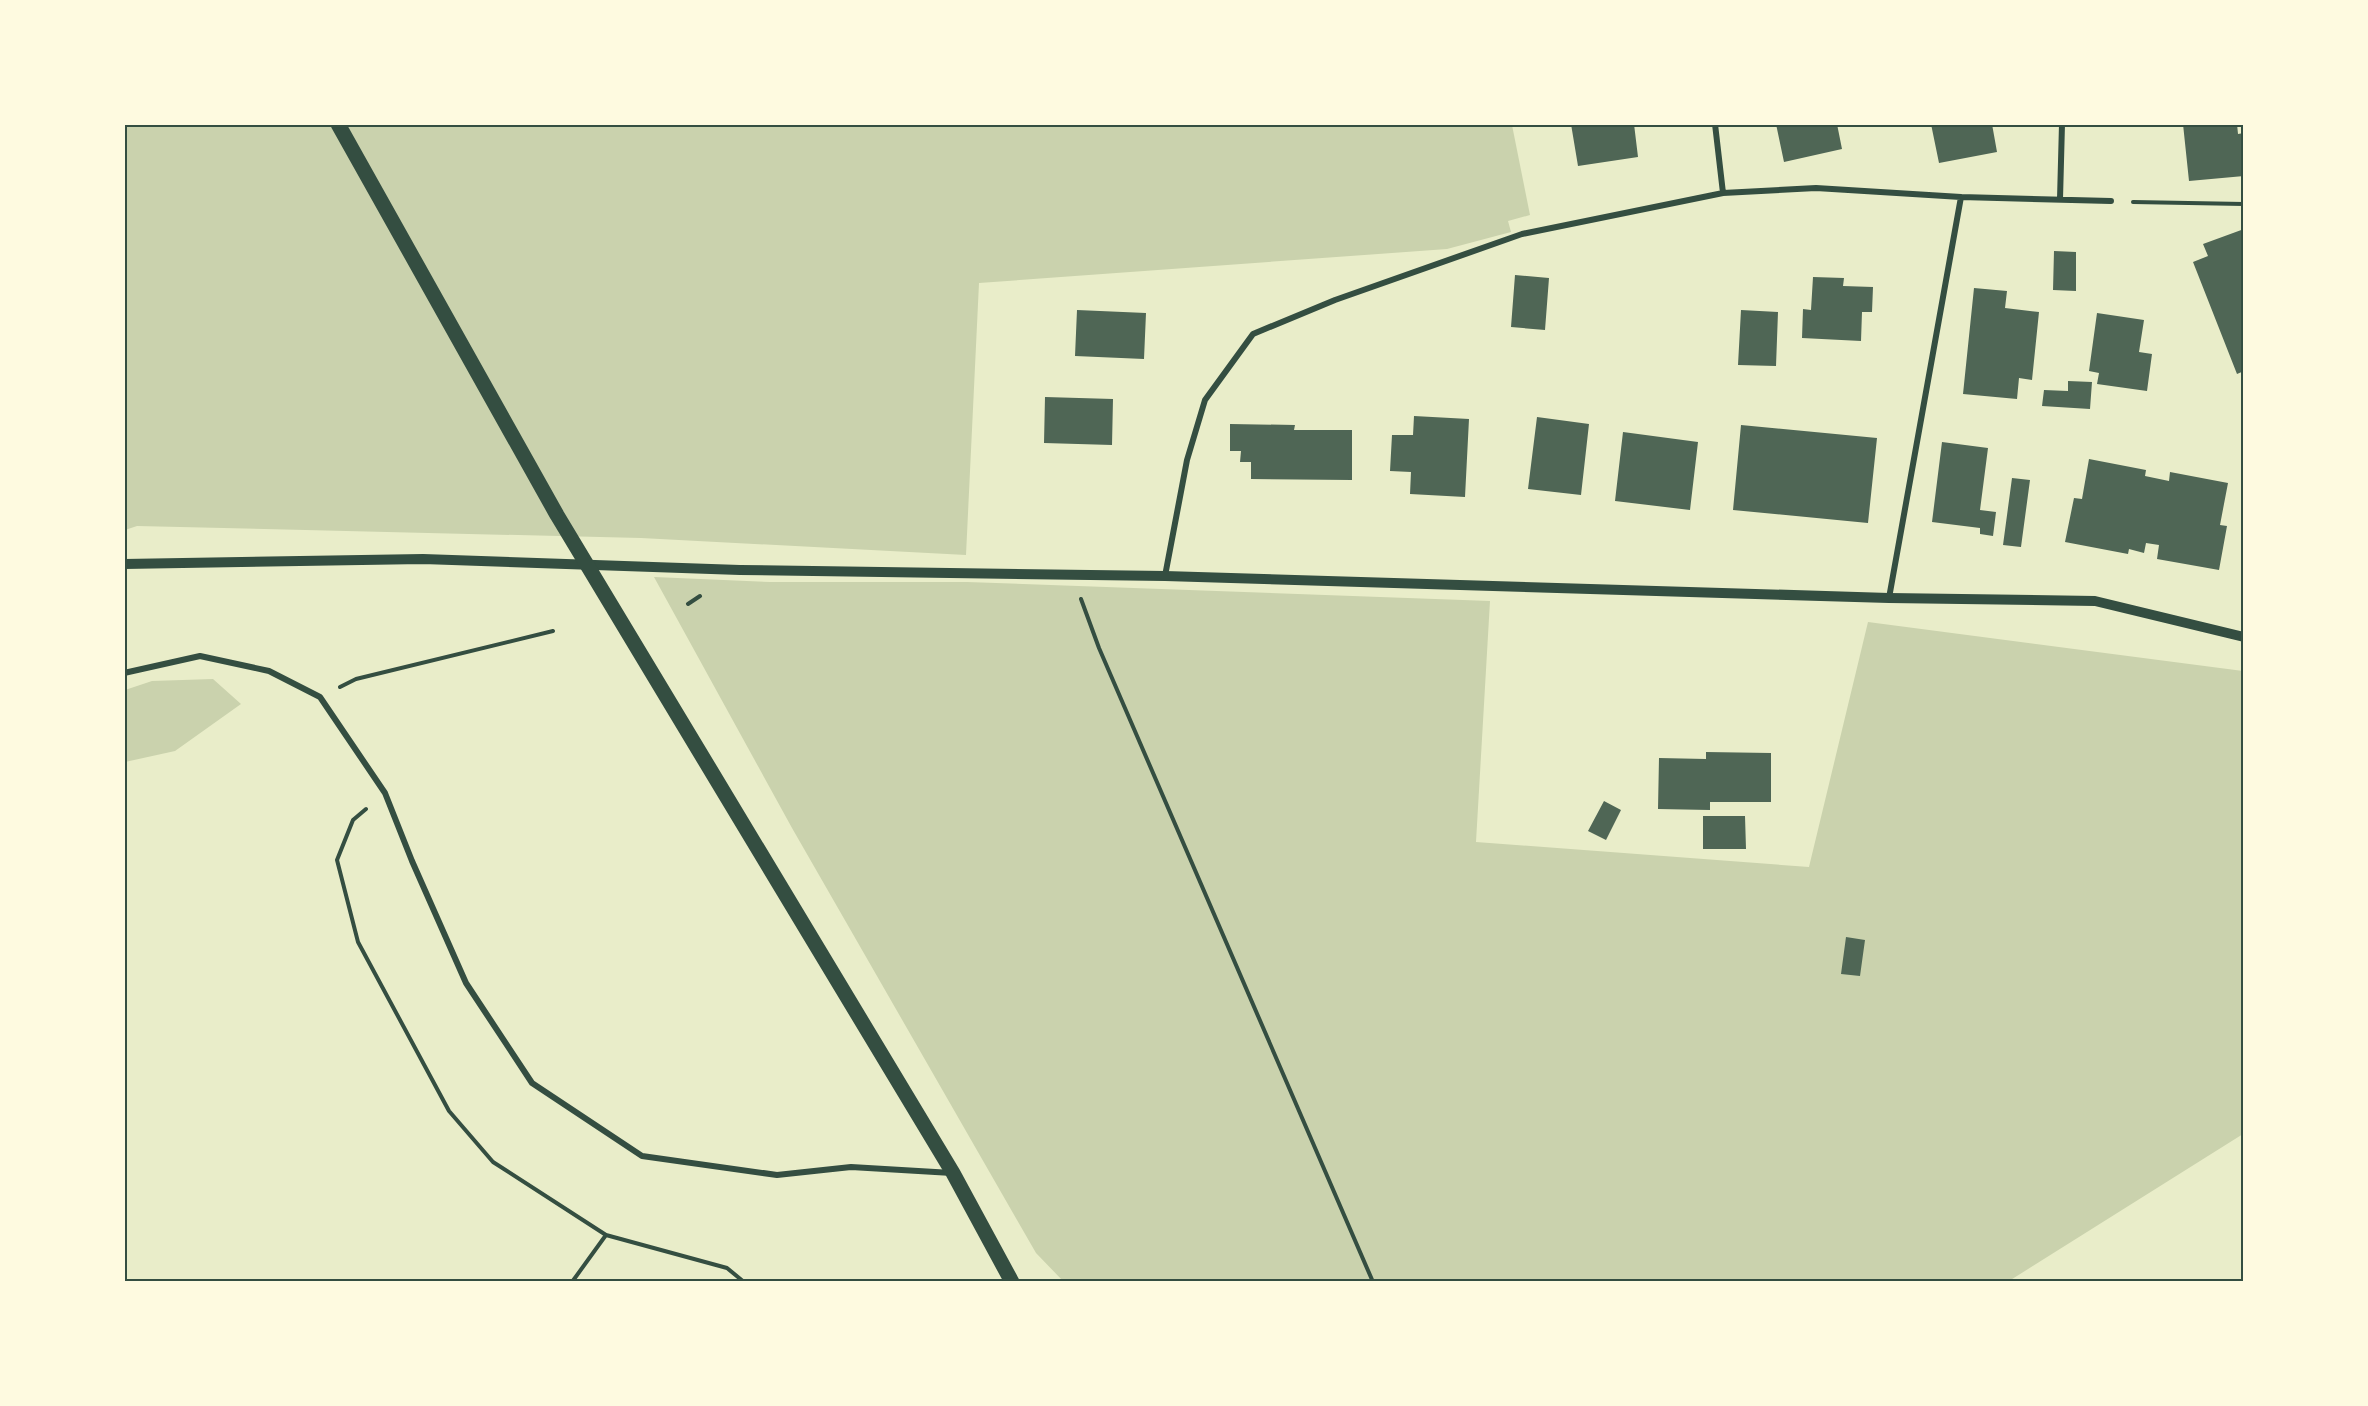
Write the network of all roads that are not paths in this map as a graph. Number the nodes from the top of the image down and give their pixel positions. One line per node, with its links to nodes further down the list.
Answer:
1 (338, 124): 13 (main road)
2 (1715, 124): 4 (street)
3 (2062, 124): 6 (street)
4 (1723, 193): 5 (street); 9 (street)
5 (1961, 197): 6 (street); 10 (street)
6 (2060, 199): 7 (street)
7 (2111, 201)
8 (124, 564): 9 (street)
9 (1165, 576): 10 (street)
10 (1889, 598): 11 (street)
11 (2244, 637)
12 (124, 673): 13 (street)
13 (953, 1173): 14 (main road)
14 (1012, 1281)

